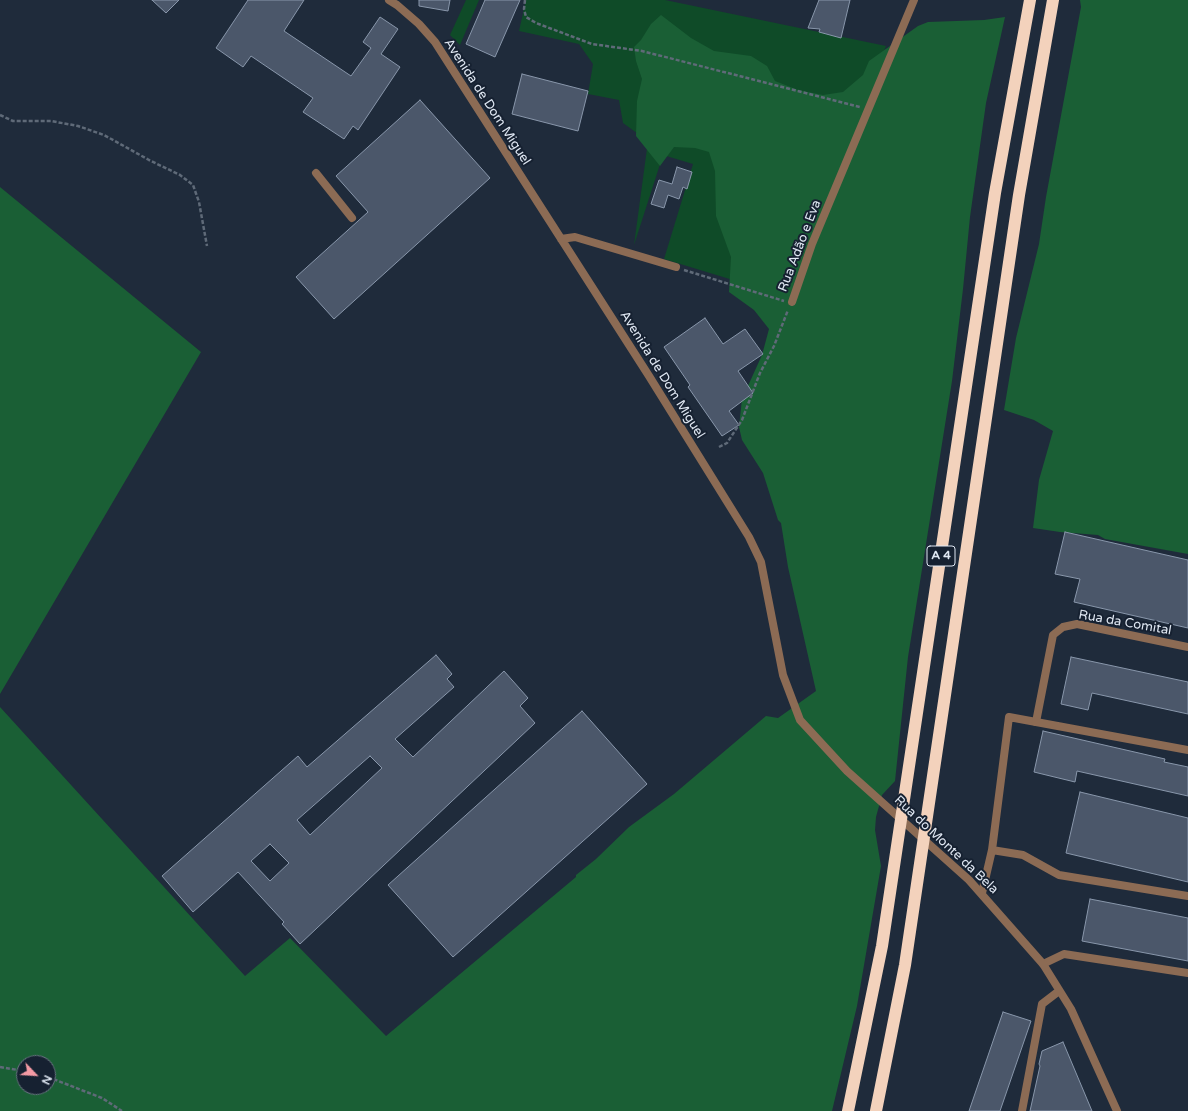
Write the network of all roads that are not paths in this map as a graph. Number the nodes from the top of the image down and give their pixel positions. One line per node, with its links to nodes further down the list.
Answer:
1 (389, 0): 7 (street, Avenida de Dom Miguel)
2 (914, 0): 9 (street, Rua Adão e Eva)
3 (1030, 0): 21 (highway, A 4)
4 (1054, 0): 22 (highway, A 4)
5 (316, 173): 6 (street)
6 (352, 218)
7 (561, 238): 8 (street); 13 (street, Avenida de Dom Miguel)
8 (676, 267)
9 (792, 302)
10 (1188, 647): 11 (street, Rua da Comital)
11 (1036, 722): 12 (street); 14 (street)
12 (1188, 750)
13 (863, 785): 15 (street, Rua do Monte da Bela)
14 (992, 850): 15 (street); 16 (street)
15 (982, 893): 17 (street, Rua do Monte da Bela)
16 (1188, 896)
17 (1043, 964): 18 (street); 19 (street, Rua do Monte da Bela)
18 (1188, 973)
19 (1059, 991): 20 (street); 23 (street, Rua do Monte da Bela)
20 (1023, 1110)
21 (848, 1111)
22 (876, 1111)
23 (1116, 1111)

